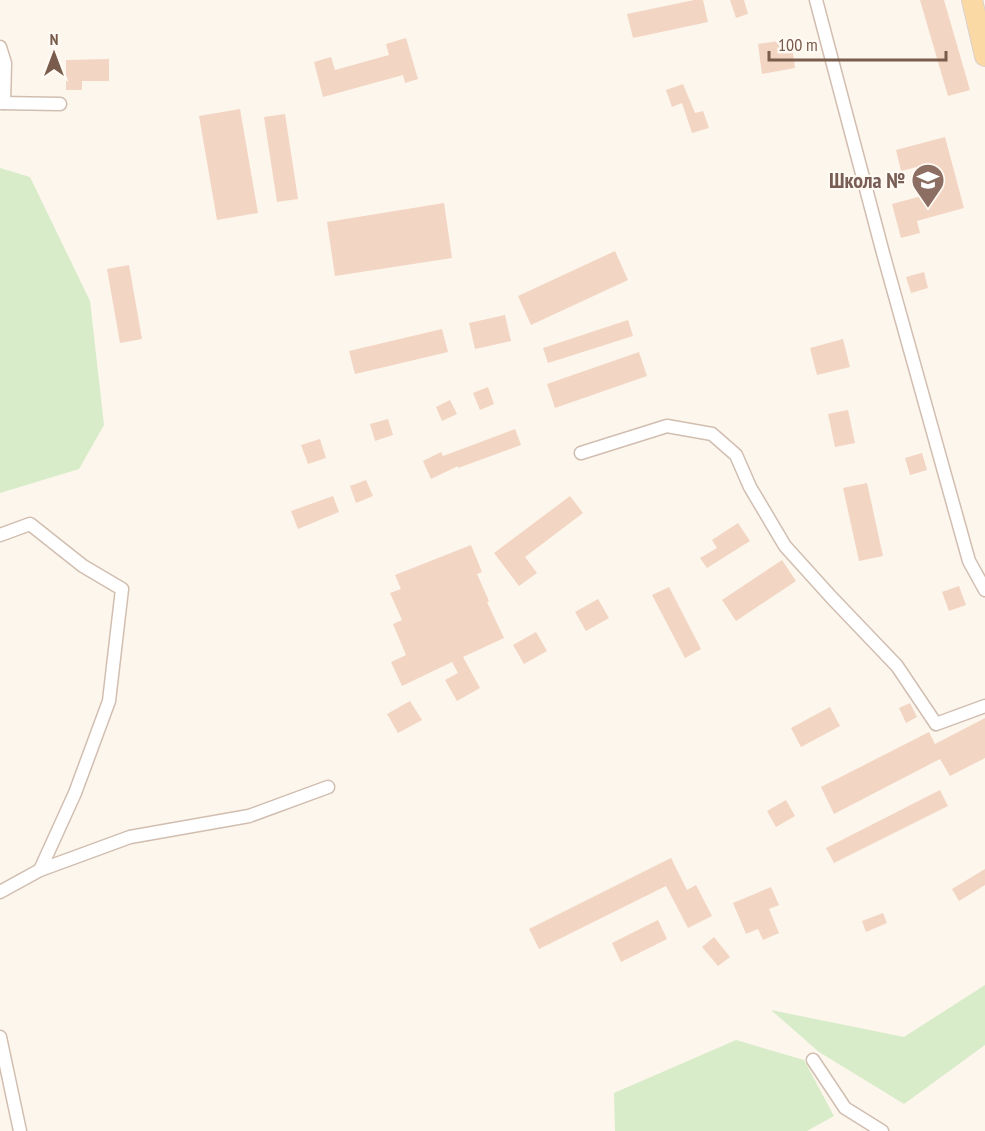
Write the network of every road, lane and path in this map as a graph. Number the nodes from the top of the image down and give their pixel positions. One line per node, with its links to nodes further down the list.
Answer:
1 (816, 0): 9 (street)
2 (972, 0): 4 (main road)
3 (0, 47): 5 (street)
4 (985, 56)
5 (2, 103): 6 (street)
6 (60, 104)
7 (581, 453): 10 (street)
8 (0, 535): 12 (street)
9 (985, 590)
10 (985, 706)
11 (328, 787): 12 (street)
12 (40, 870): 13 (street)
13 (0, 892)
14 (0, 1037): 16 (street)
15 (813, 1060): 17 (street)
16 (20, 1131)
17 (882, 1131)

